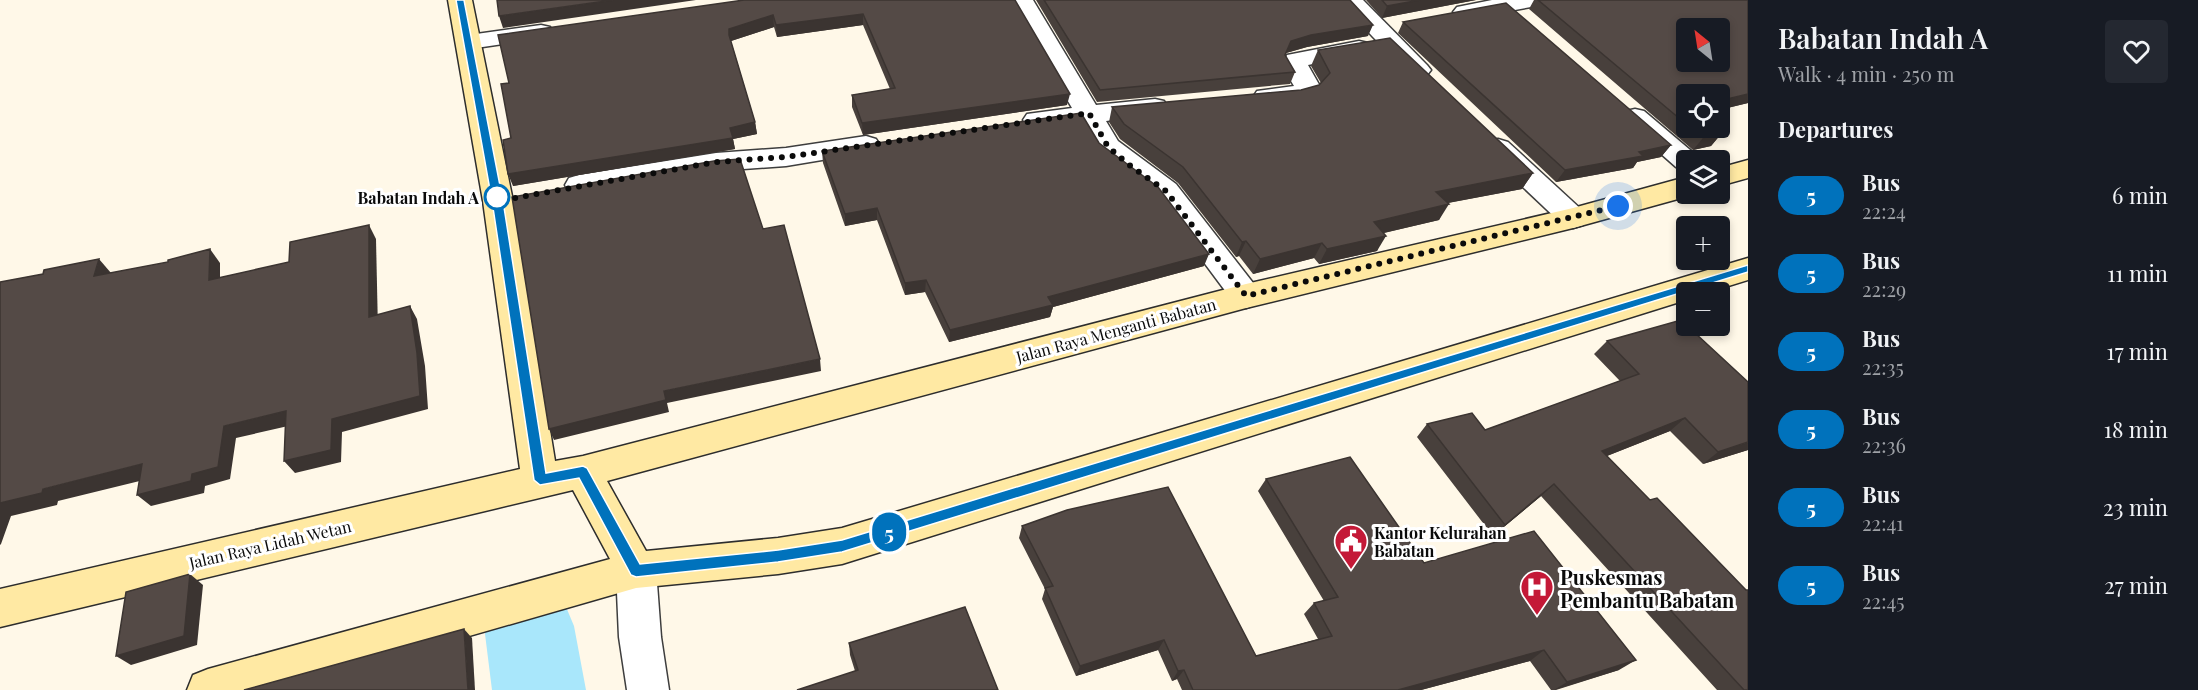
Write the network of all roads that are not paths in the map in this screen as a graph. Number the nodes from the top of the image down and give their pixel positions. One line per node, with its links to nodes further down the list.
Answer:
1 (460, 0): 11 (main road)
2 (1022, 0): 16 (street)
3 (1350, 0): 10 (street)
4 (1531, 0): 5 (street)
5 (1503, 2): 6 (street); 8 (street)
6 (1440, 16)
7 (1408, 22): 10 (street)
8 (1532, 27)
9 (563, 28): 11 (street)
10 (1382, 35): 12 (street); 13 (street)
11 (469, 42): 29 (main road)
12 (1432, 83)
13 (1240, 99)
14 (1618, 102): 20 (street)
15 (1183, 104): 16 (street)
16 (1089, 113): 17 (street); 27 (street)
17 (1007, 125)
18 (1482, 132): 25 (street)
19 (890, 142): 23 (street)
20 (1676, 152)
21 (1748, 169): 22 (main road)
22 (1730, 174)
23 (553, 190)
24 (1676, 190): 25 (main road, Jalan Raya Menganti Babatan)
25 (1572, 218): 27 (main road, Jalan Raya Menganti Babatan)
26 (1748, 269): 30 (main road)
27 (1246, 296): 28 (main road, Jalan Raya Menganti Babatan)
28 (583, 472): 29 (main road, Jalan Raya Menganti Babatan); 30 (main road)
29 (540, 480): 31 (main road, Jalan Raya Lidah Wetan)
30 (636, 570): 32 (main road); 33 (street)
31 (0, 608)
32 (208, 690)
33 (648, 690)

